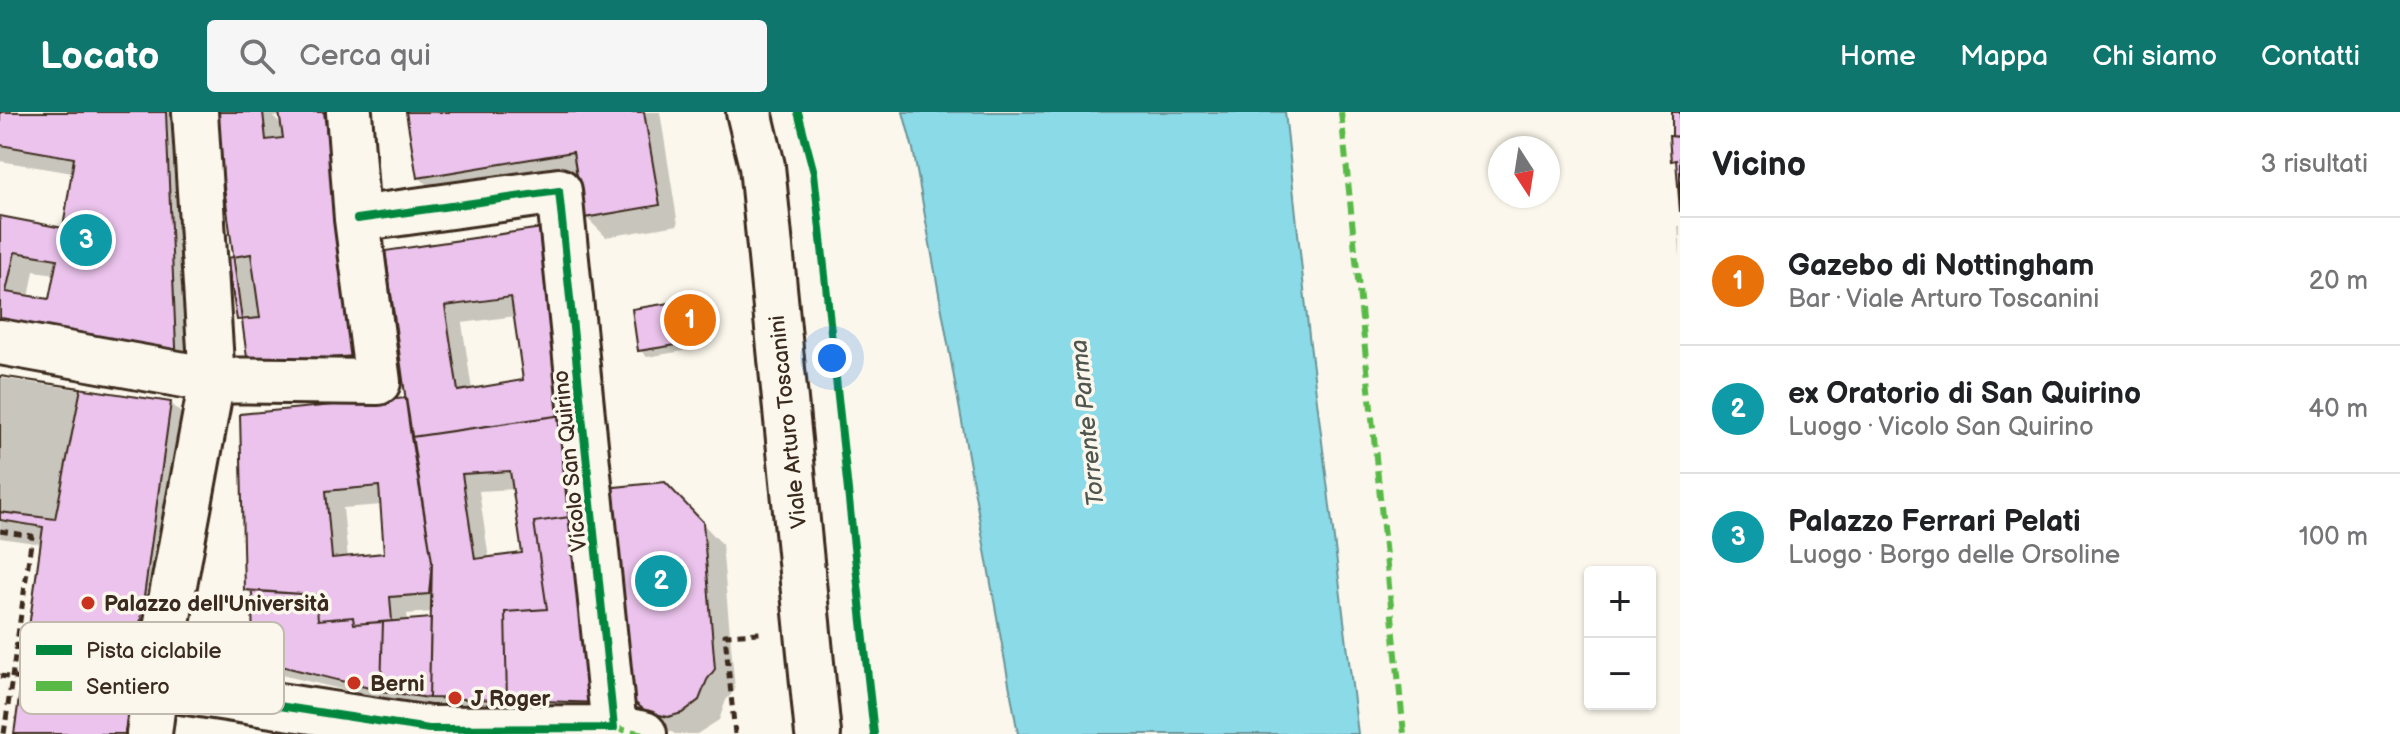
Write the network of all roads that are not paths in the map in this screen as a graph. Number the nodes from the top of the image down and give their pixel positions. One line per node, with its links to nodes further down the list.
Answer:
1 (195, 112): 6 (street)
2 (349, 112): 4 (street)
3 (749, 112): 13 (street, Viale Arturo Toscanini)
4 (357, 219): 6 (street); 11 (street, Vicolo San Quirino)
5 (0, 342): 6 (street)
6 (212, 380): 7 (street)
7 (167, 622)
8 (284, 708): 10 (street)
9 (152, 714): 12 (street)
10 (429, 731): 11 (street)
11 (629, 731)
12 (149, 734)
13 (818, 734)

